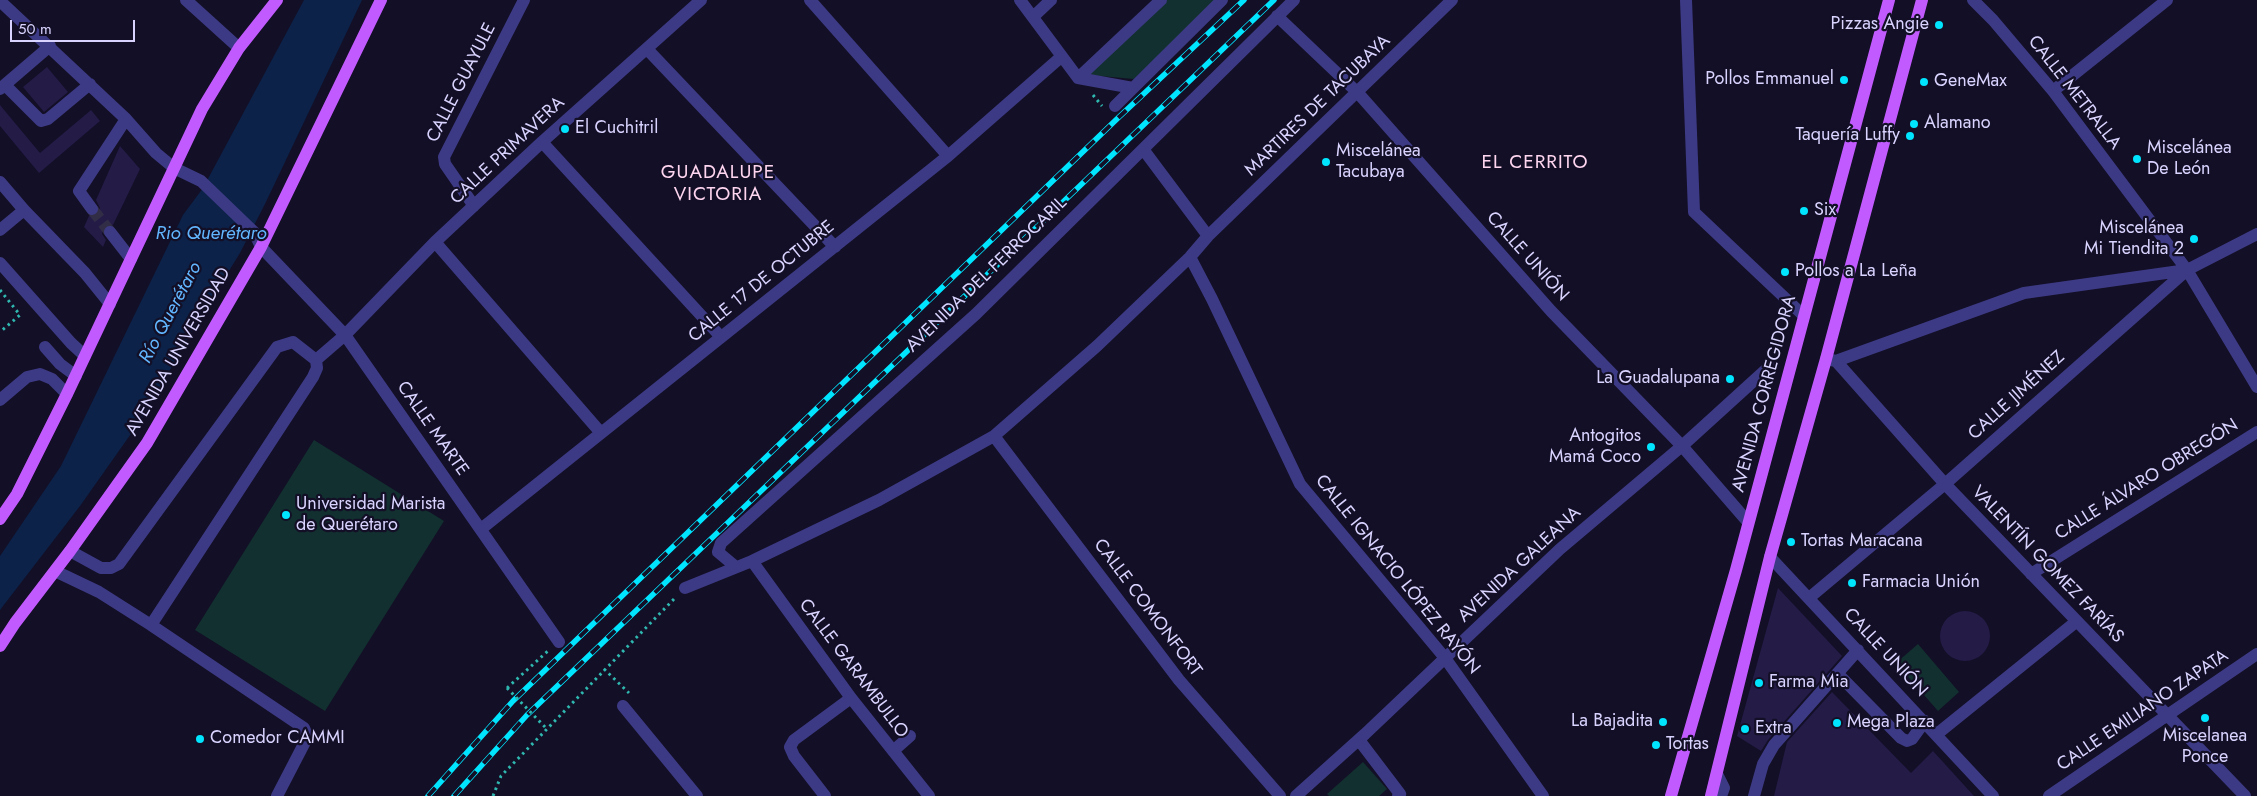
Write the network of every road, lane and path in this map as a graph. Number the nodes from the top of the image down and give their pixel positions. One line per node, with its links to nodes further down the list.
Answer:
1 (186, 0): 22 (street)
2 (277, 0): 22 (main road)
3 (381, 0): 46 (main road, AVENIDA UNIVERSIDAD)
4 (524, 0): 38 (street, CALLE GUAYULE)
5 (701, 0): 23 (street, CALLE PRIMAVERA)
6 (810, 0): 35 (street)
7 (1020, 0): 20 (street)
8 (1051, 0): 20 (street)
9 (1162, 0): 25 (street)
10 (1222, 0): 28 (street)
11 (1294, 0): 19 (street, AVENIDA DEL FERROCARIL)
12 (1452, 0): 30 (street, MARTIRES DE TACUBAYA)
13 (1686, 0): 54 (street)
14 (1890, 0): 54 (main road, AVENIDA CORREGIDORA)
15 (1922, 0): 61 (main road)
16 (1973, 0): 29 (street, CALLE METRALLA)
17 (2167, 0): 29 (street)
18 (0, 1): 21 (street)
19 (1277, 16): 30 (street, CALLE UNIÓN); 34 (street, AVENIDA DEL FERROCARIL)
20 (1033, 17): 24 (street)
21 (50, 46): 26 (street); 27 (street)
22 (239, 48): 36 (main road)
23 (647, 49): 33 (street, CALLE PRIMAVERA); 47 (street)
24 (1061, 57): 25 (street); 35 (street, CALLE 17 DE OCTUBRE)
25 (1078, 78): 28 (street)
26 (90, 84): 27 (street); 32 (street)
27 (2, 87)
28 (1133, 88): 31 (street)
29 (2053, 91): 51 (street, CALLE METRALLA)
30 (1358, 93): 44 (street, MARTIRES DE TACUBAYA); 70 (street, CALLE UNIÓN)
31 (1115, 106)
32 (126, 119): 36 (street); 39 (street)
33 (542, 142): 38 (street, CALLE PRIMAVERA); 57 (street)
34 (1142, 149): 44 (street); 78 (street, AVENIDA DEL FERROCARIL)
35 (948, 156): 47 (street, CALLE 17 DE OCTUBRE)
36 (174, 168): 46 (street, CALLE MARTE); 49 (main road)
37 (0, 182): 40 (street)
38 (474, 206): 45 (street, CALLE PRIMAVERA)
39 (92, 209)
40 (24, 210): 41 (street); 53 (street)
41 (0, 230)
42 (110, 232): 49 (street)
43 (2257, 234): 51 (street, CALLE JIMÉNEZ)
44 (1208, 236): 48 (street, MARTIRES DE TACUBAYA)
45 (435, 242): 56 (street, CALLE PRIMAVERA); 68 (street)
46 (261, 247): 56 (street, CALLE MARTE); 75 (main road, AVENIDA UNIVERSIDAD)
47 (835, 247): 57 (street, CALLE 17 DE OCTUBRE)
48 (1190, 256): 69 (street, MARTIRES DE TACUBAYA); 89 (street, CALLE IGNACIO LÓPEZ RAYÓN)
49 (131, 260): 53 (main road)
50 (0, 263): 59 (street)
51 (2187, 270): 61 (street); 64 (street, CALLE METRALLA); 71 (street, CALLE JIMÉNEZ)
52 (0, 290): 55 (path)
53 (110, 304): 59 (main road)
54 (1804, 316): 73 (main road, AVENIDA CORREGIDORA)
55 (0, 332)
56 (345, 335): 60 (street, CALLE PRIMAVERA); 74 (street, CALLE MARTE)
57 (721, 337): 68 (street, CALLE 17 DE OCTUBRE)
58 (45, 347): 63 (street)
59 (86, 356): 63 (main road)
60 (316, 360): 75 (street); 84 (street)
61 (1831, 360): 71 (street, VALENTÍN GOMEZ FARÍAS); 76 (main road)
62 (1770, 366): 70 (street, AVENIDA GALEANA)
63 (76, 376): 65 (main road)
64 (2257, 387)
65 (67, 394): 66 (street); 72 (main road)
66 (0, 400)
67 (2257, 432): 80 (street, CALLE ÁLVARO OBREGÓN)
68 (601, 433): 74 (street, CALLE 17 DE OCTUBRE)
69 (994, 436): 77 (street, MARTIRES DE TACUBAYA); 110 (street, CALLE COMONFORT)
70 (1682, 446): 73 (street, CALLE UNIÓN); 89 (street, AVENIDA GALEANA)
71 (1945, 484): 80 (street, VALENTÍN GOMEZ FARÍAS); 82 (street, CALLE JIMÉNEZ)
72 (0, 519)
73 (1748, 522): 112 (main road, AVENIDA CORREGIDORA)
74 (481, 529): 86 (street, CALLE MARTE)
75 (70, 551): 79 (main road, AVENIDA UNIVERSIDAD)
76 (1770, 557): 82 (street, CALLE UNIÓN); 102 (main road)
77 (752, 562): 78 (street, MARTIRES DE TACUBAYA); 93 (street, CALLE GARAMBULLO)
78 (736, 568): 81 (street, MARTIRES DE TACUBAYA)
79 (55, 571): 84 (street); 85 (main road, AVENIDA UNIVERSIDAD)
80 (2031, 574): 83 (street, VALENTÍN GOMEZ FARÍAS)
81 (685, 588): 90 (path)
82 (1809, 598): 87 (street, CALLE UNIÓN)
83 (2077, 621): 95 (street, VALENTÍN GOMEZ FARÍAS); 98 (street)
84 (151, 625): 105 (street)
85 (0, 646)
86 (554, 646): 97 (path, bridge)
87 (1858, 650): 91 (street); 96 (street, CALLE UNIÓN)
88 (2257, 654): 95 (street, CALLE EMILIANO ZAPATA)
89 (1445, 658): 100 (street, AVENIDA GALEANA); 111 (street, CALLE IGNACIO LÓPEZ RAYÓN)
90 (604, 669): 92 (path); 97 (path)
91 (1838, 674): 96 (street); 115 (street)
92 (619, 683)
93 (851, 698): 101 (street, CALLE GARAMBULLO); 108 (street)
94 (623, 706): 107 (street)
95 (2168, 714): 117 (street, CALLE EMILIANO ZAPATA); 118 (street, VALENTÍN GOMEZ FARÍAS)
96 (1925, 720): 98 (street, CALLE UNIÓN)
97 (546, 728): 106 (path)
98 (1937, 734): 116 (street, CALLE UNIÓN)
99 (910, 736): 101 (street)
100 (1359, 740): 103 (street, AVENIDA GALEANA); 104 (street)
101 (893, 751): 109 (street, CALLE GARAMBULLO)
102 (1717, 774): 113 (main road); 114 (street)
103 (1299, 795)
104 (1399, 795)
105 (277, 796)
106 (493, 796)
107 (697, 796)
108 (826, 796)
109 (929, 796)
110 (1280, 796)
111 (1543, 796)
112 (1671, 796)
113 (1711, 796)
114 (1721, 796)
115 (1754, 796)
116 (1993, 796)
117 (2049, 796)
118 (2245, 796)

